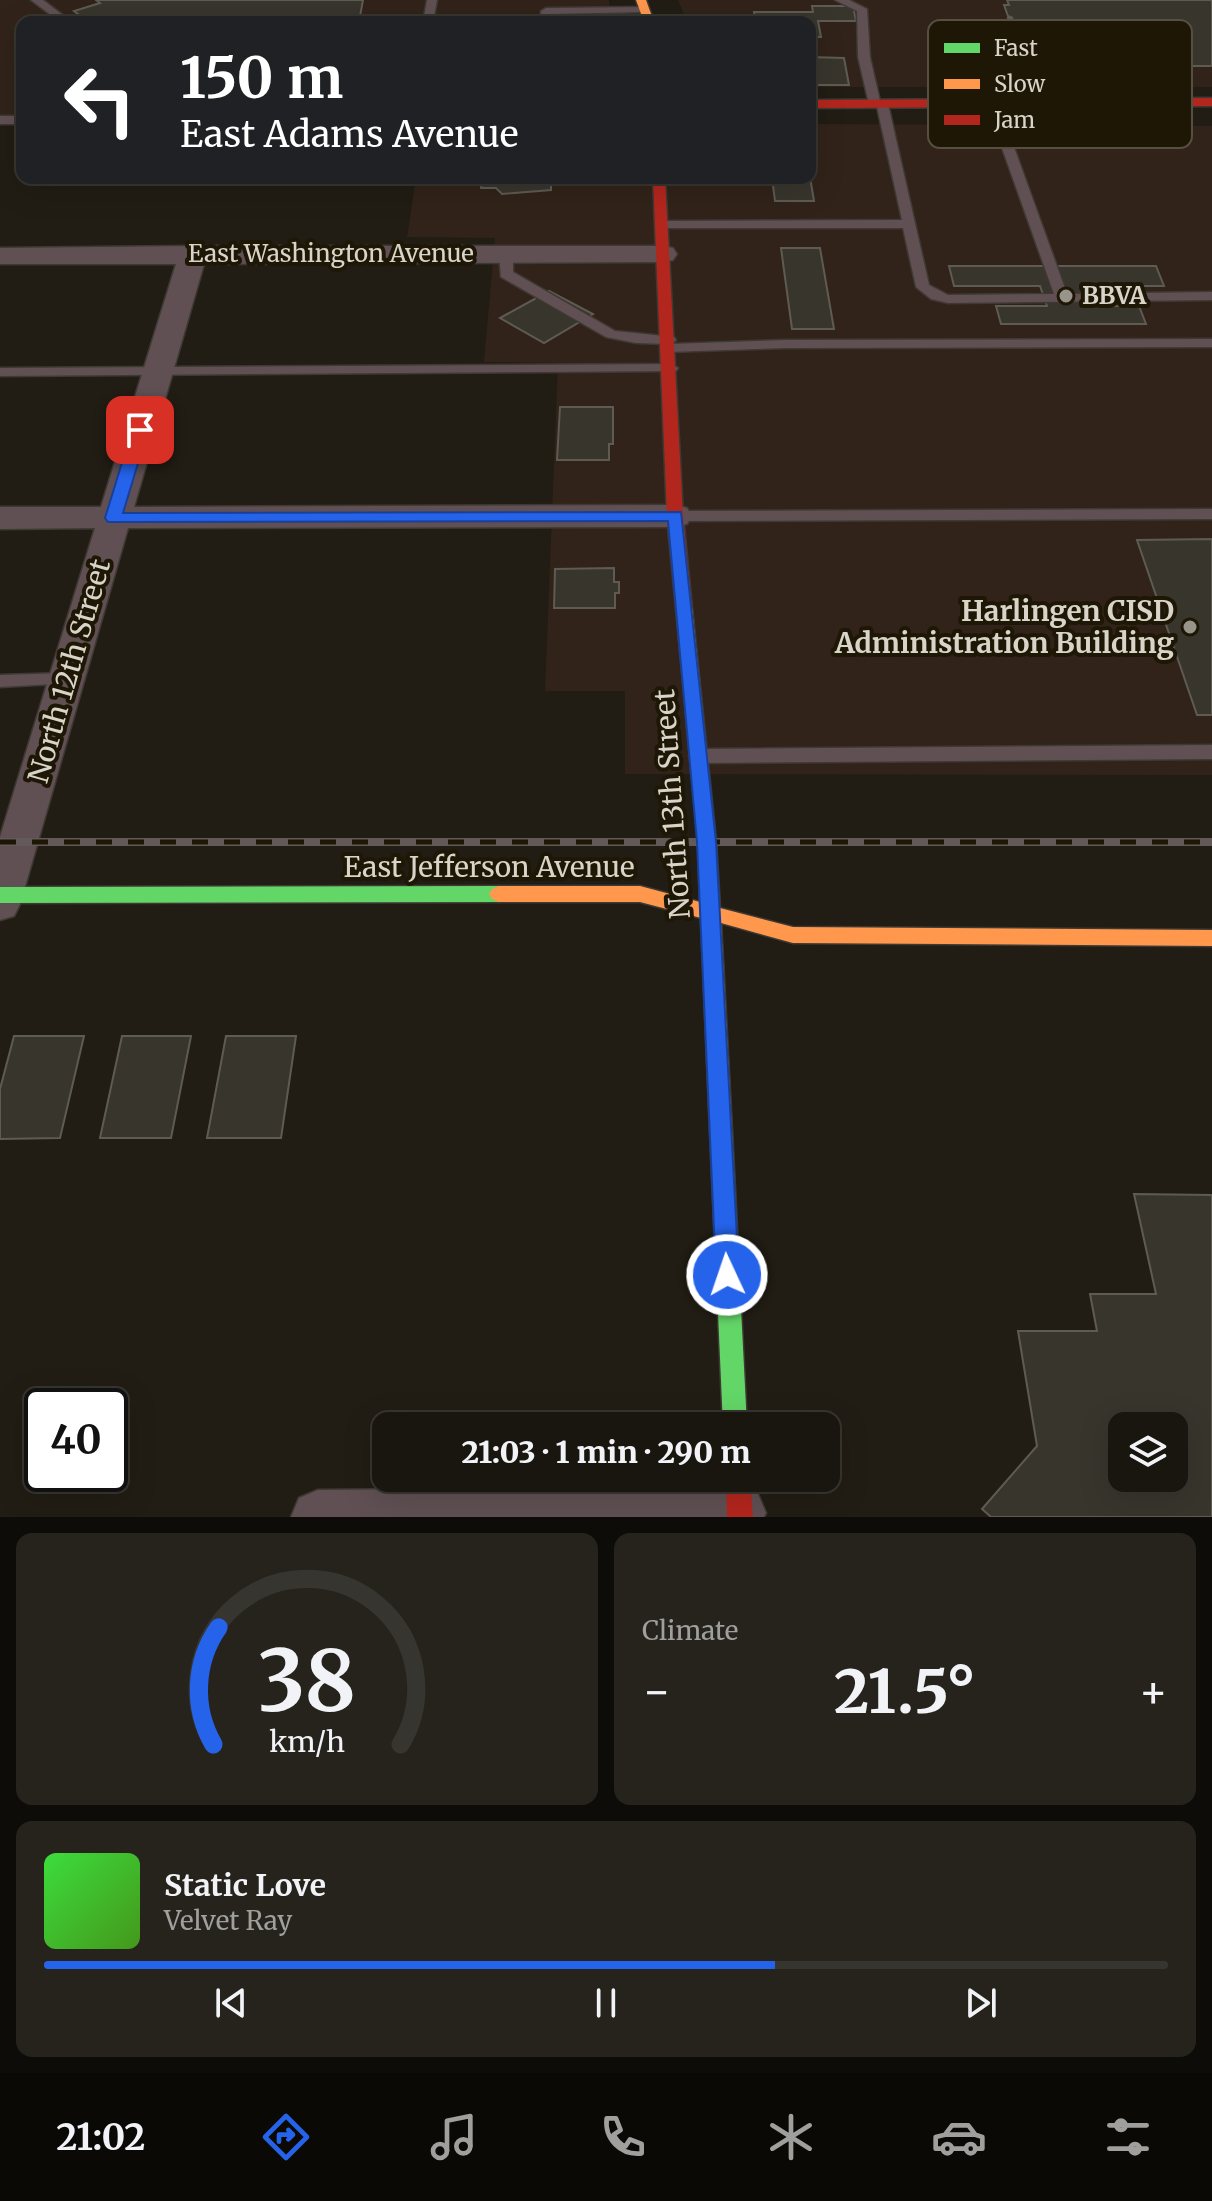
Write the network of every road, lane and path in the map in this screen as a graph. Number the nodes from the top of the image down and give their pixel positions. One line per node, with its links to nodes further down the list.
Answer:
1 (36, 0): 4 (lane)
2 (840, 0): 9 (lane)
3 (645, 11): 5 (lane)
4 (59, 16)
5 (546, 16)
6 (1192, 102): 7 (street)
7 (1212, 102)
8 (816, 104): 9 (street)
9 (878, 104): 10 (street); 13 (lane)
10 (928, 104)
11 (1008, 148): 20 (lane)
12 (659, 184): 14 (street, North 13th Street)
13 (909, 224): 14 (lane); 20 (lane)
14 (662, 225): 17 (street, North 13th Street)
15 (193, 254): 16 (street, East Washington Avenue); 18 (street, East Washington Avenue); 24 (street, North 12th Street)
16 (506, 254): 17 (street, East Washington Avenue); 22 (lane)
17 (663, 254): 22 (street, North 13th Street)
18 (0, 256)
19 (1212, 296): 20 (lane)
20 (1062, 298)
21 (1212, 343): 22 (lane)
22 (669, 344): 23 (street, North 13th Street)
23 (671, 368): 24 (lane); 27 (street, North 13th Street)
24 (158, 371): 25 (lane); 29 (street, North 12th Street)
25 (0, 372)
26 (1212, 514): 27 (lane)
27 (675, 516): 29 (street); 33 (street, North 13th Street)
28 (0, 518): 29 (street)
29 (113, 518): 30 (street, North 12th Street)
30 (66, 679): 31 (lane); 34 (street, North 12th Street)
31 (0, 681)
32 (1212, 752): 33 (lane)
33 (698, 756): 35 (street, North 13th Street)
34 (1, 898): 35 (street, East Jefferson Avenue)
35 (709, 913): 36 (street, East Jefferson Avenue); 37 (street, North 13th Street)
36 (1212, 938)
37 (734, 1412)
38 (739, 1503): 39 (street)
39 (318, 1517)

